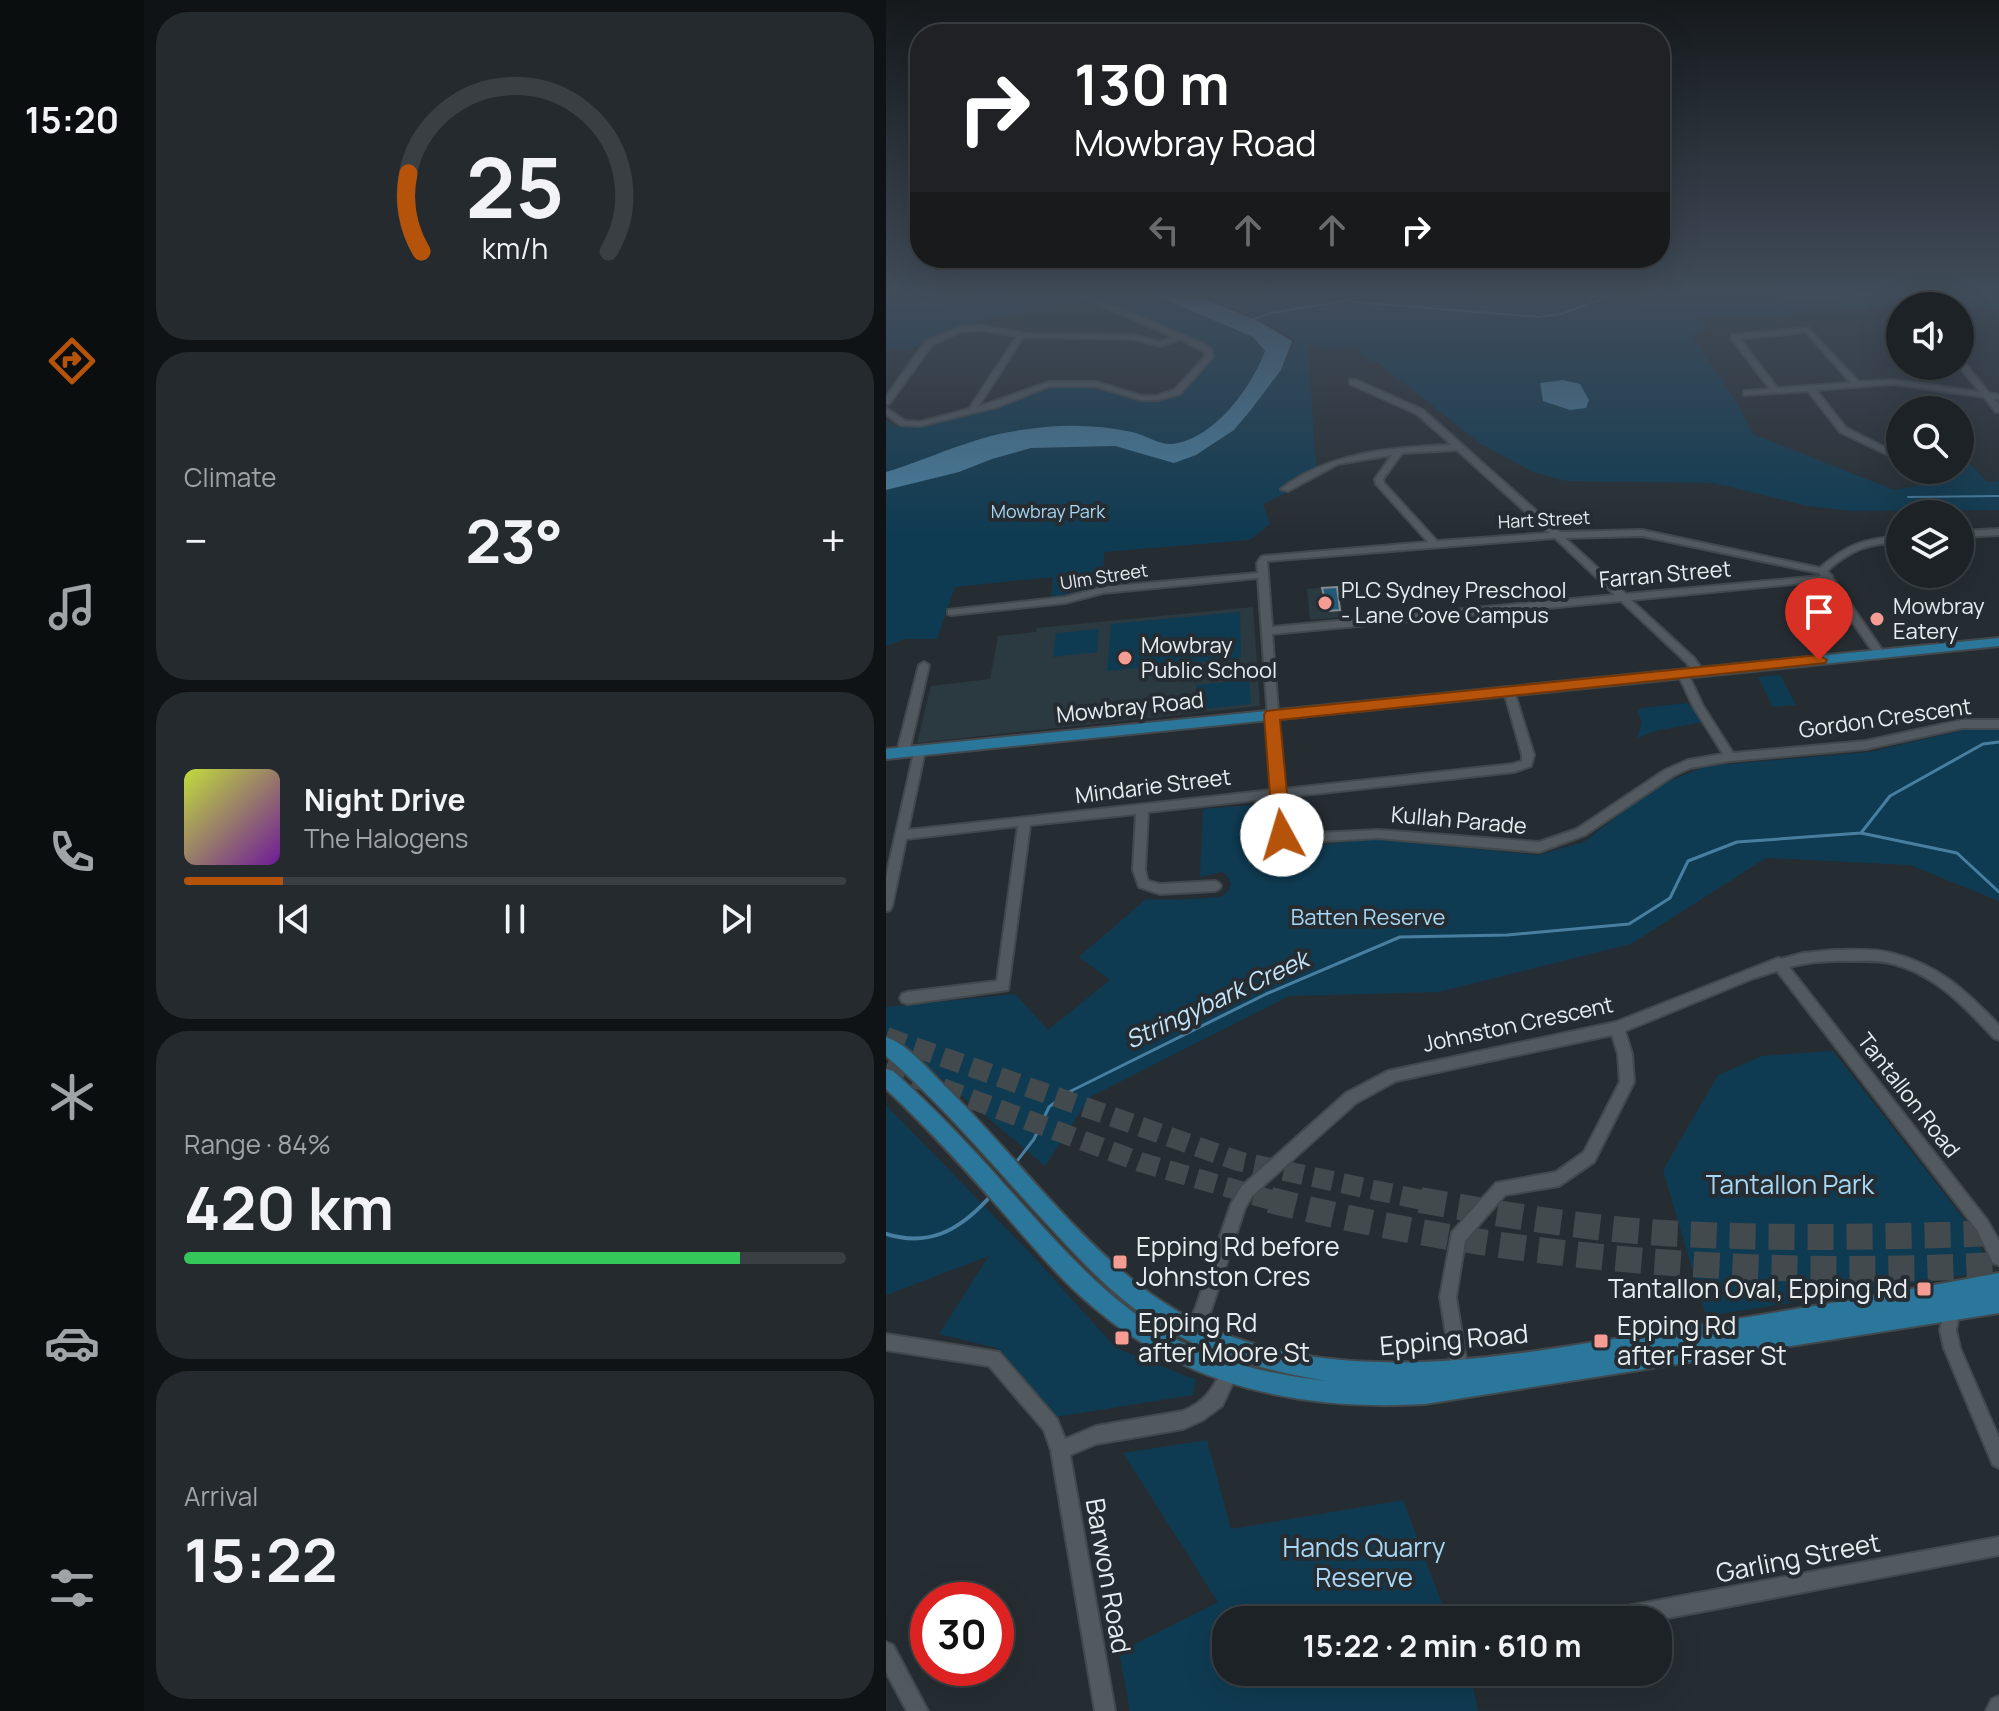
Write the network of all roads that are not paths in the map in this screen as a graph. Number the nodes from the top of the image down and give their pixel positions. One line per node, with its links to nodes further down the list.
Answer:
1 (907, 374): 14 (street)
2 (996, 374): 15 (street)
3 (1192, 374): 15 (street)
4 (1762, 374): 10 (street)
5 (1847, 374): 8 (street)
6 (1974, 380): 12 (street)
7 (1353, 382): 18 (street)
8 (1857, 385): 9 (street); 12 (street)
9 (1810, 388): 10 (street); 20 (street)
10 (1775, 391): 11 (street)
11 (1747, 393)
12 (1987, 396): 13 (street); 17 (street)
13 (1999, 397)
14 (886, 402)
15 (973, 409): 16 (street)
16 (886, 410)
17 (1999, 410)
18 (1461, 447): 19 (street); 24 (street)
19 (1400, 450): 21 (street); 26 (street)
20 (1886, 452)
21 (1285, 489)
22 (1999, 532): 23 (street)
23 (1974, 533)
24 (1557, 535): 26 (street, Hart Street); 29 (street, Hart Street); 30 (street)
25 (1886, 540): 29 (street)
26 (1434, 543): 27 (street, Hart Street)
27 (1264, 559): 28 (street, Kullah Parade)
28 (1263, 575): 31 (street, Ulm Street); 32 (street, Kullah Parade)
29 (1825, 575): 30 (street, Farran Street); 34 (street)
30 (1625, 598): 32 (street, Farran Street); 36 (street)
31 (951, 612)
32 (1267, 631): 39 (street, Kullah Parade)
33 (1999, 642): 34 (main road, Mowbray Road)
34 (1880, 654): 36 (main road, Mowbray Road)
35 (924, 665): 41 (street)
36 (1699, 672): 37 (main road, Mowbray Road)
37 (1683, 674): 38 (main road, Mowbray Road); 43 (street)
38 (1509, 691): 39 (main road, Mowbray Road); 44 (street, Mindarie Street)
39 (1272, 715): 41 (main road, Mowbray Road); 44 (street, Kullah Parade)
40 (1999, 724): 43 (street, Gordon Crescent)
41 (911, 751): 42 (main road, Mowbray Road); 47 (street)
42 (886, 754)
43 (1730, 757): 44 (street, Kullah Parade)
44 (1278, 793): 45 (street, Mindarie Street)
45 (1142, 808): 46 (street, Mindarie Street); 48 (street)
46 (1025, 821): 47 (street, Mindarie Street); 51 (street)
47 (900, 835): 49 (street)
48 (1215, 886)
49 (886, 906)
50 (1778, 963): 52 (street, Johnston Crescent); 53 (street, Johnston Crescent); 56 (street, Tantallon Road)
51 (907, 998)
52 (1617, 1028): 60 (street, Johnston Crescent); 63 (street)
53 (1999, 1034)
54 (886, 1045): 60 (main road, Epping Road)
55 (886, 1077): 62 (main road, Epping Road)
56 (1999, 1257)
57 (1999, 1284): 63 (main road, Epping Road)
58 (1999, 1302): 59 (main road, Epping Road)
59 (1952, 1309): 62 (main road, Epping Road); 65 (street)
60 (1193, 1330): 62 (main road, Epping Road)
61 (886, 1342): 64 (street, Barwon Road)
62 (1234, 1361): 63 (main road, Epping Road); 64 (street)
63 (1460, 1372)
64 (1060, 1450): 70 (street, Barwon Road)
65 (1999, 1459)
66 (1999, 1546): 67 (street, Garling Street)
67 (1672, 1608)
68 (886, 1652): 69 (street)
69 (918, 1711)
70 (1105, 1711)

